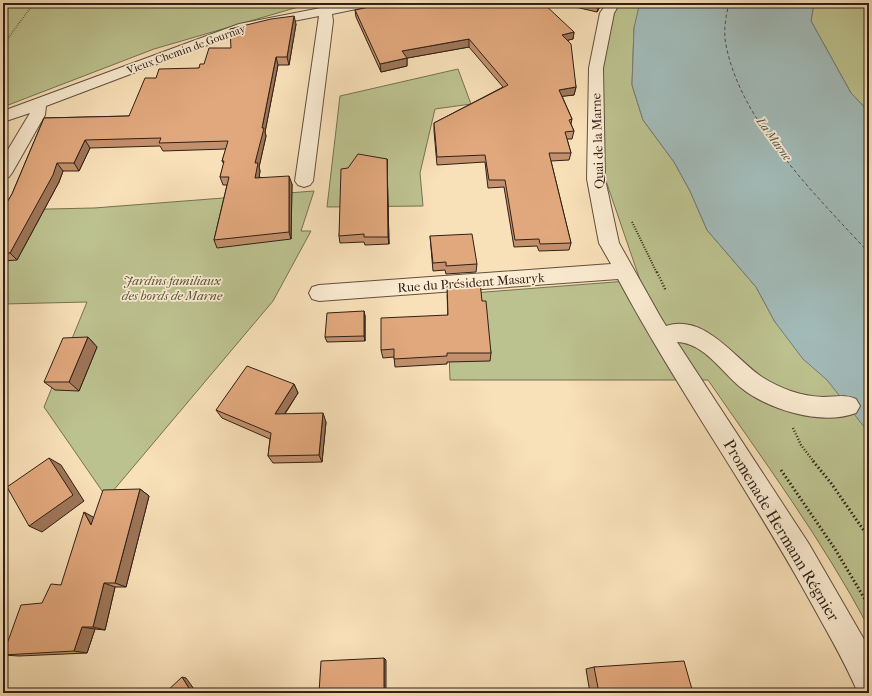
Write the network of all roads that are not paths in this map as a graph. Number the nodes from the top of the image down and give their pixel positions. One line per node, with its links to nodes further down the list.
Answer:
1 (366, 3): 3 (street, Vieux Chemin de Gournay)
2 (614, 3): 8 (street, Quai de la Marne)
3 (325, 12): 4 (street, Vieux Chemin de Gournay); 7 (street)
4 (39, 104): 5 (street, Vieux Chemin de Gournay); 6 (street)
5 (3, 117)
6 (3, 172)
7 (304, 181)
8 (624, 271): 9 (street, Rue du Président Masaryk); 10 (street, Quai de la Marne)
9 (319, 294)
10 (662, 337): 11 (street, Quai de la Marne); 12 (street)
11 (690, 380): 13 (street, Promenade Hermann Régnier)
12 (848, 406)
13 (869, 683)

